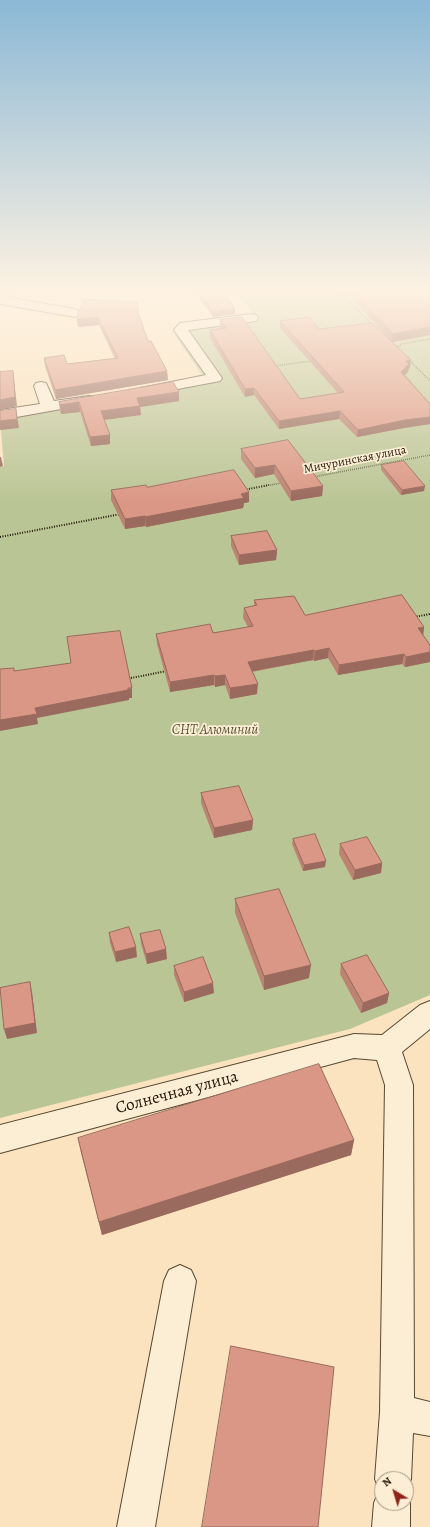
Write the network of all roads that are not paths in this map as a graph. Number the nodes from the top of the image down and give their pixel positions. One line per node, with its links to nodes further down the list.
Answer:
1 (202, 360): 3 (street)
2 (41, 386): 5 (street)
3 (129, 394)
4 (106, 398): 5 (street)
5 (48, 407): 6 (street)
6 (0, 415)
7 (430, 1013): 8 (street)
8 (387, 1048): 9 (street, Солнечная улица); 11 (street)
9 (0, 1139)
10 (180, 1281): 15 (street)
11 (397, 1412): 12 (street); 13 (street)
12 (430, 1419)
13 (393, 1471)
14 (392, 1511): 16 (street)
15 (136, 1527)
16 (391, 1527)

